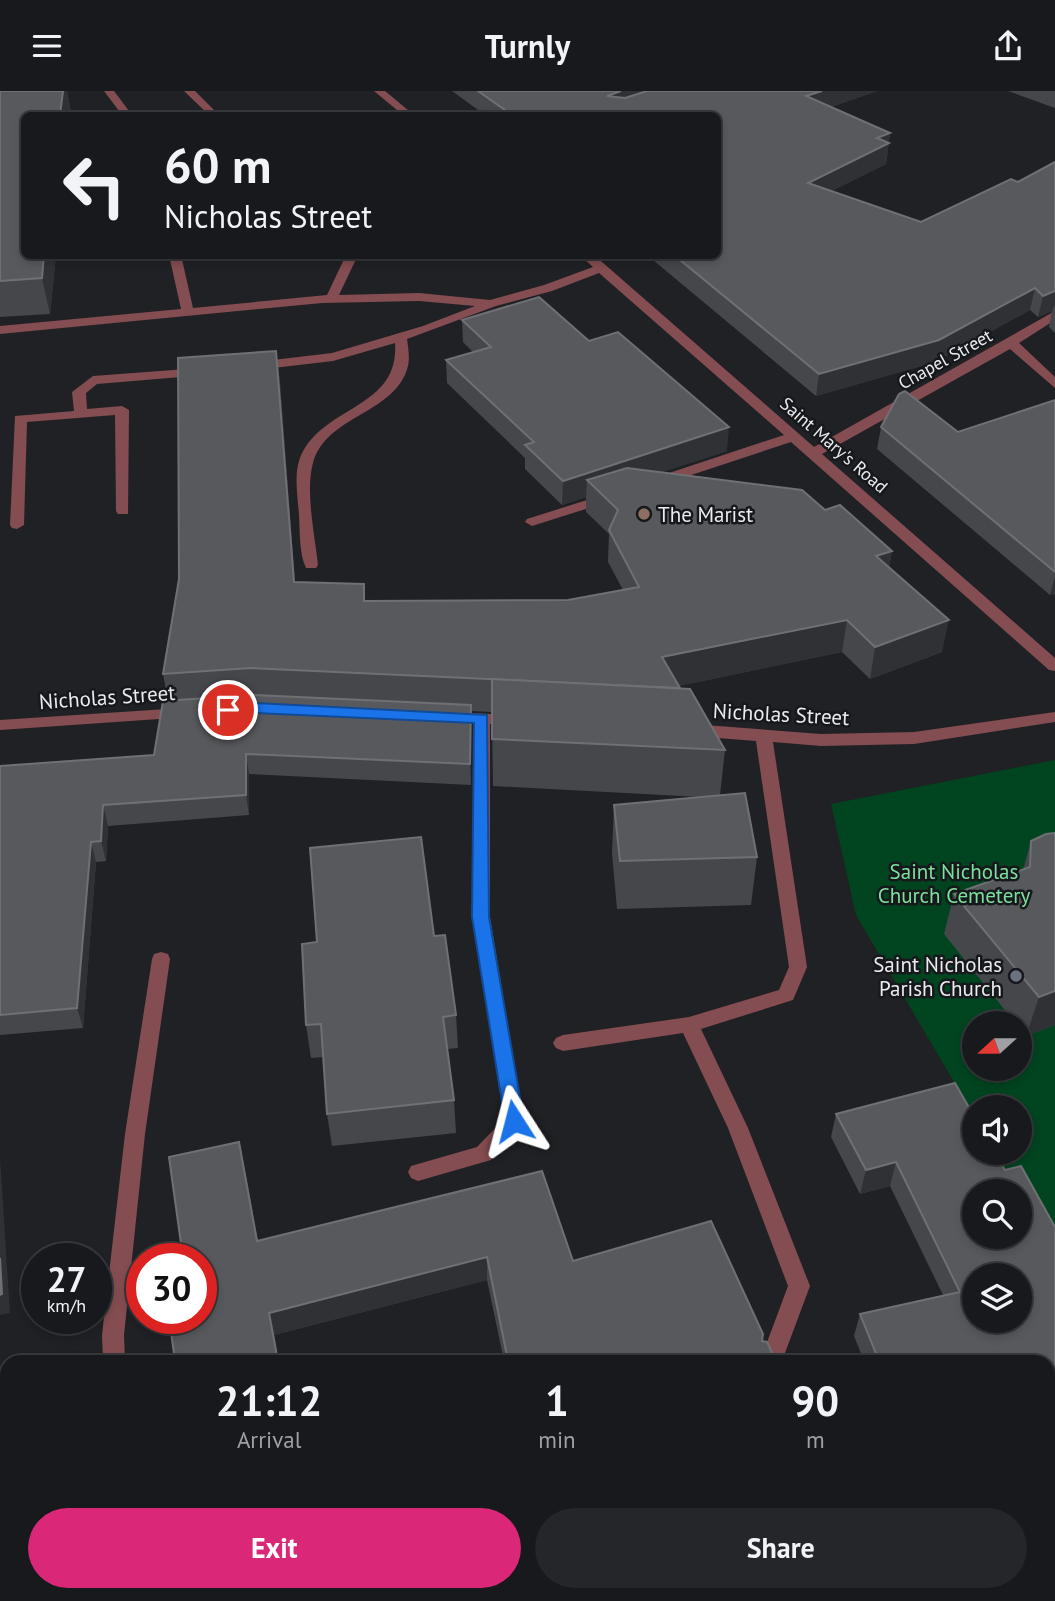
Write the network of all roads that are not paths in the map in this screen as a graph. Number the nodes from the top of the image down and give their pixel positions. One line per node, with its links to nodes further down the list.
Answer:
1 (109, 91): 4 (street)
2 (190, 91): 5 (street)
3 (379, 91): 6 (street)
4 (125, 112)
5 (211, 112)
6 (405, 112)
7 (176, 259): 13 (street)
8 (350, 259): 11 (street)
9 (591, 259): 10 (street, Saint Mary's Road)
10 (601, 268): 12 (street); 22 (street, Saint Mary's Road)
11 (331, 299): 12 (street); 13 (street)
12 (492, 303): 16 (street)
13 (188, 313): 15 (street)
14 (1055, 315): 17 (street, Chapel Street)
15 (0, 330)
16 (401, 337): 18 (street); 29 (street)
17 (1011, 343): 20 (street); 23 (street, Chapel Street)
18 (245, 368)
19 (218, 370): 21 (street)
20 (1055, 384)
21 (81, 414): 26 (street); 28 (street)
22 (795, 436): 23 (street, Saint Mary's Road); 24 (street)
23 (814, 453): 30 (street, Saint Mary's Road)
24 (650, 484)
25 (624, 492): 27 (street)
26 (123, 510)
27 (532, 522)
28 (17, 525)
29 (310, 565)
30 (1055, 666)
31 (200, 712): 36 (street, Nicholas Street)
32 (429, 716): 34 (street)
33 (1055, 717): 38 (street, Nicholas Street)
34 (482, 719): 35 (street); 42 (street)
35 (534, 721)
36 (0, 725)
37 (680, 729): 38 (street, Nicholas Street)
38 (764, 736): 40 (street)
39 (161, 959): 43 (street)
40 (689, 1025): 41 (street); 44 (street)
41 (563, 1043)
42 (418, 1172)
43 (114, 1355)
44 (773, 1355)

